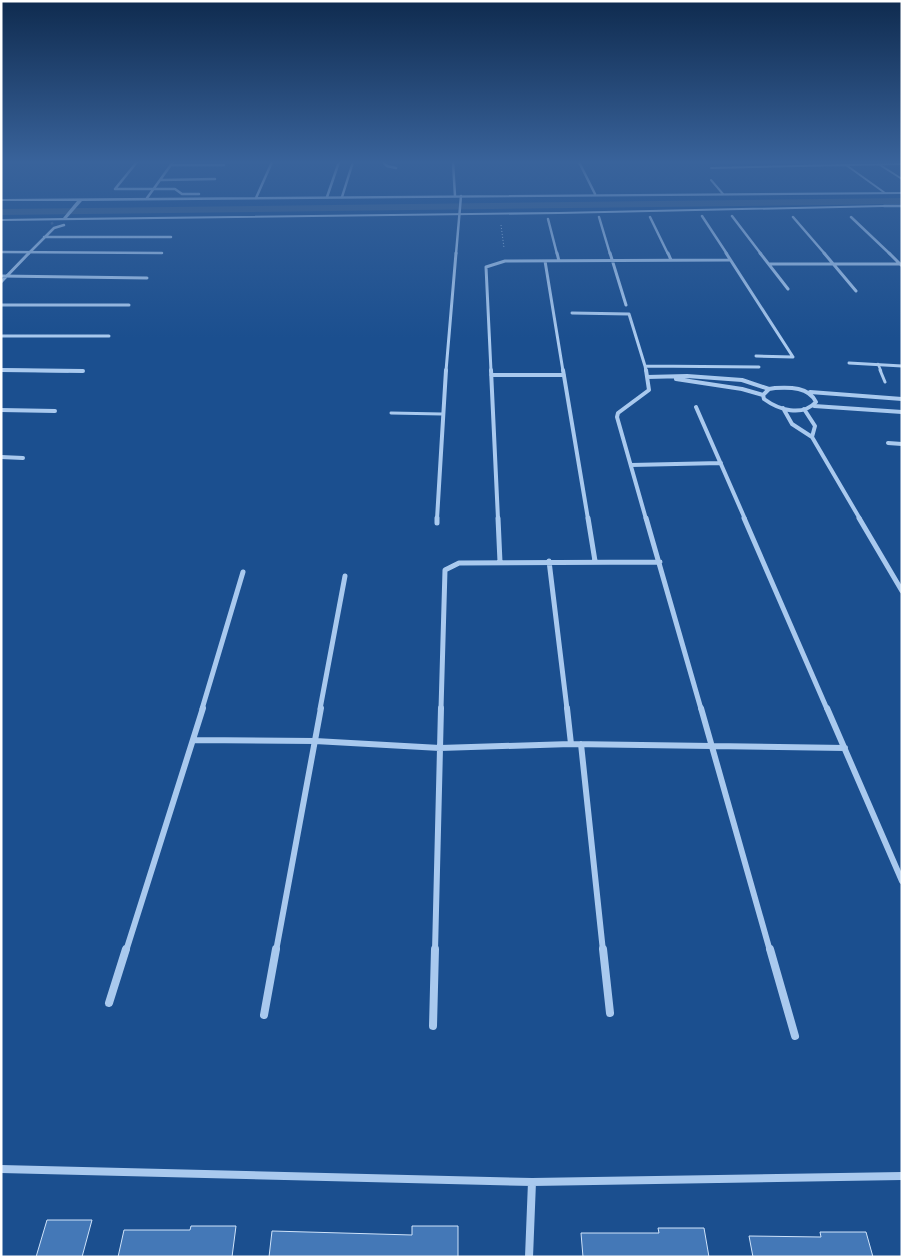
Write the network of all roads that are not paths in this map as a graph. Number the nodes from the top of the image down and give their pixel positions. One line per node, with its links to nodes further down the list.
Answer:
1 (13, 221): 12 (street)
2 (63, 221): 12 (street)
3 (63, 221): 12 (street)
4 (459, 221): 63 (street)
5 (548, 221): 22 (street)
6 (600, 221): 18 (street)
7 (652, 221): 19 (street)
8 (705, 221): 20 (street)
9 (736, 221): 23 (street)
10 (796, 221): 24 (street)
11 (855, 221): 25 (street)
12 (54, 223): 13 (street)
13 (44, 237): 14 (street); 16 (street)
14 (171, 237)
15 (1, 252): 16 (street)
16 (30, 252): 17 (street); 27 (street)
17 (162, 253)
18 (612, 260): 19 (street); 22 (street); 32 (street)
19 (671, 260): 20 (street)
20 (729, 260): 38 (street)
21 (545, 261): 22 (street); 46 (street); 47 (street)
22 (559, 261)
23 (769, 264): 24 (street); 30 (street)
24 (834, 264): 25 (street); 31 (street)
25 (901, 265)
26 (1, 276): 27 (street)
27 (7, 276): 28 (street); 29 (street)
28 (147, 278)
29 (1, 282)
30 (788, 289)
31 (856, 291)
32 (626, 304)
33 (1, 305): 34 (street)
34 (129, 305)
35 (572, 313): 41 (street)
36 (1, 336): 37 (street)
37 (109, 336)
38 (756, 356)
39 (849, 363): 40 (street)
40 (878, 364): 42 (street); 50 (lane)
41 (645, 366): 43 (street); 48 (street)
42 (902, 366)
43 (759, 367)
44 (1, 370): 45 (street)
45 (83, 371)
46 (491, 375): 47 (street); 74 (street)
47 (564, 375): 73 (street)
48 (647, 377): 49 (street); 70 (street)
49 (674, 378): 51 (street); 53 (street)
50 (885, 382)
51 (769, 389): 52 (street); 53 (street)
52 (807, 392): 54 (street); 55 (street)
53 (763, 395): 57 (street)
54 (902, 399)
55 (814, 406): 58 (street); 61 (street)
56 (696, 407): 69 (street)
57 (783, 408): 58 (street); 64 (street)
58 (804, 409): 64 (street)
59 (1, 410): 60 (street)
60 (55, 411)
61 (902, 412)
62 (391, 413): 63 (lane)
63 (442, 414): 71 (street)
64 (812, 437): 78 (street)
65 (888, 443): 66 (street)
66 (902, 444)
67 (1, 458): 68 (street)
68 (22, 458)
69 (720, 463): 70 (street); 85 (street)
70 (631, 465): 75 (street)
71 (437, 523)
72 (549, 561): 73 (street); 74 (street); 81 (street)
73 (594, 561): 75 (street)
74 (500, 562): 84 (street)
75 (660, 562): 83 (street)
76 (242, 572): 79 (street)
77 (345, 576): 80 (street)
78 (902, 591)
79 (194, 740): 80 (street); 87 (street)
80 (314, 741): 84 (street); 89 (street)
81 (571, 744): 82 (street); 84 (street)
82 (581, 744): 83 (street); 88 (street)
83 (712, 746): 85 (street); 91 (street)
84 (440, 748): 90 (street)
85 (844, 748): 86 (street)
86 (902, 881)
87 (109, 1003)
88 (610, 1013)
89 (264, 1015)
90 (433, 1026)
91 (796, 1036)
92 (1, 1170): 94 (street)
93 (902, 1176): 94 (street)
94 (532, 1182): 95 (street)
95 (528, 1257)

